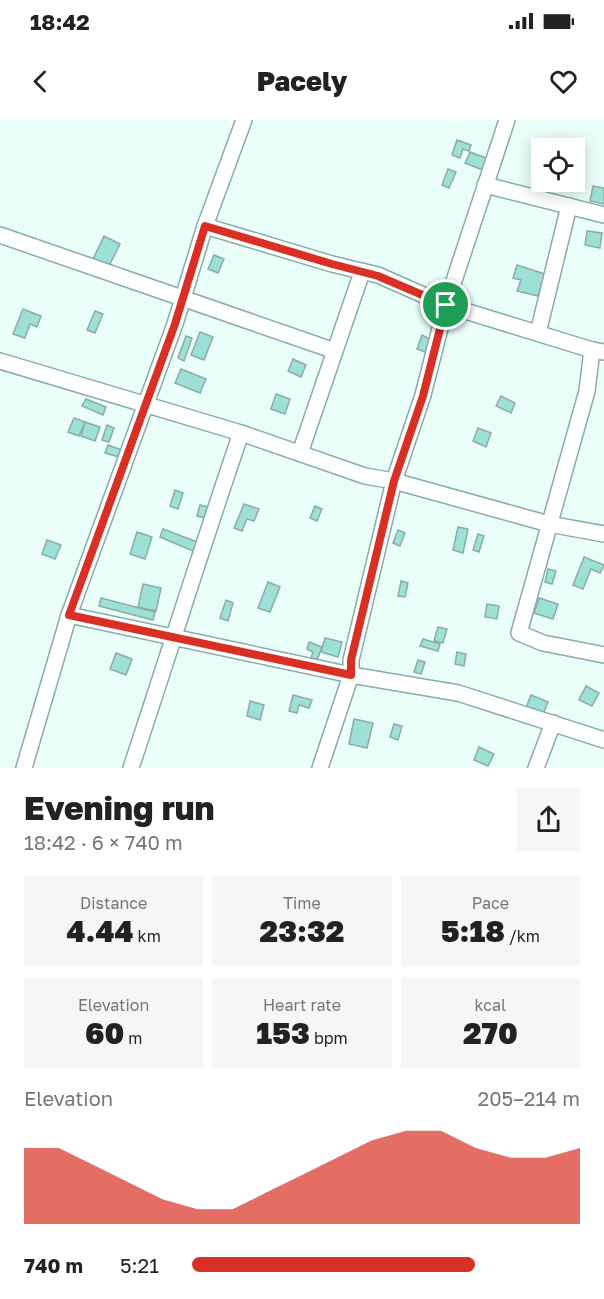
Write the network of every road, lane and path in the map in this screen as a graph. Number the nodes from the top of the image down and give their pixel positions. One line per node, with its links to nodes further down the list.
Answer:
1 (244, 120): 6 (street)
2 (507, 120): 3 (street)
3 (485, 185): 4 (street); 10 (street)
4 (569, 206): 5 (street); 11 (street)
5 (604, 215)
6 (205, 226): 8 (street); 9 (street)
7 (0, 235): 9 (street)
8 (362, 272): 10 (street); 12 (street)
9 (183, 298): 12 (street); 15 (street)
10 (446, 305): 11 (street); 18 (street)
11 (538, 333): 13 (street)
12 (335, 351): 17 (street)
13 (598, 351): 19 (street)
14 (0, 361): 15 (street)
15 (145, 405): 16 (street); 21 (street)
16 (241, 433): 17 (street); 22 (street)
17 (300, 453): 18 (street)
18 (394, 481): 19 (street); 24 (street)
19 (549, 524): 20 (street); 23 (street)
20 (604, 534)
21 (69, 615): 22 (street); 27 (street)
22 (174, 637): 24 (street); 28 (street)
23 (604, 655)
24 (351, 675): 25 (street); 29 (street)
25 (553, 723): 26 (street); 30 (street)
26 (604, 740)
27 (24, 768)
28 (131, 768)
29 (320, 768)
30 (537, 768)

